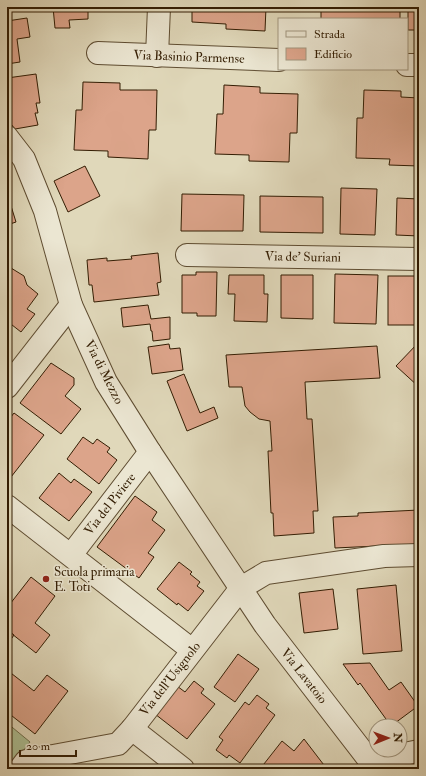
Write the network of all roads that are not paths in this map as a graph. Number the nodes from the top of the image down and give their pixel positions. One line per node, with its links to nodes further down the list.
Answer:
1 (159, 7): 3 (street)
2 (98, 53): 3 (street, Via Basinio Parmense)
3 (158, 56): 4 (street, Via Basinio Parmense)
4 (278, 60)
5 (408, 64): 6 (street)
6 (419, 65)
7 (7, 137): 10 (street, Via di Mezzo)
8 (187, 254): 9 (street, Via de' Suriani)
9 (419, 259)
10 (71, 305): 11 (street); 12 (street, Via di Mezzo)
11 (7, 387)
12 (150, 452): 14 (street, Via del Piviere); 16 (street, Via di Mezzo)
13 (7, 506): 14 (street)
14 (71, 555): 17 (street)
15 (419, 555): 16 (street)
16 (241, 588): 17 (street, Via dell'Usignolo); 20 (street, Via Lavatoio)
17 (192, 650): 18 (street, Via dell'Usignolo)
18 (132, 729): 21 (street, Via dell'Usignolo); 22 (street)
19 (419, 750): 20 (street, Via Lavatoio)
20 (373, 765)
21 (20, 769)
22 (183, 769)

